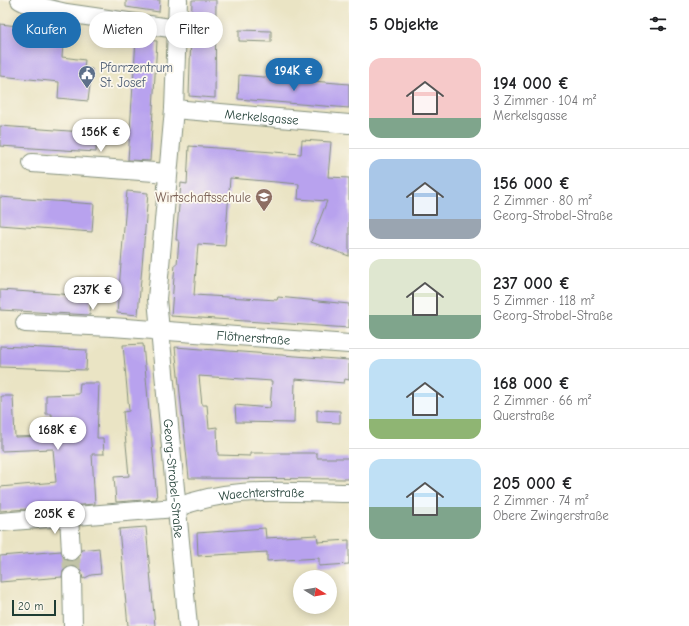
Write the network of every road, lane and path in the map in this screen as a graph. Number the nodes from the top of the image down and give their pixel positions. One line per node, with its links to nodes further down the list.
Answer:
1 (20, 0): 4 (street)
2 (178, 0): 3 (street, Georg-Strobel-Straße)
3 (178, 12)
4 (165, 27)
5 (176, 48): 6 (street, Georg-Strobel-Straße)
6 (174, 109): 7 (street, Merkelsgasse); 9 (street, Georg-Strobel-Straße)
7 (349, 124)
8 (32, 163): 9 (street)
9 (168, 173): 11 (street, Georg-Strobel-Straße)
10 (25, 323): 11 (street)
11 (159, 331): 12 (street, Flötnerstraße); 14 (street, Georg-Strobel-Straße)
12 (349, 344)
13 (349, 493): 14 (street, Waechterstraße)
14 (176, 508): 15 (street, Waechterstraße); 20 (street, Georg-Strobel-Straße)
15 (69, 517): 16 (street, Waechterstraße); 17 (street)
16 (0, 522)
17 (71, 551)
18 (72, 576): 19 (street)
19 (73, 626)
20 (188, 626)

